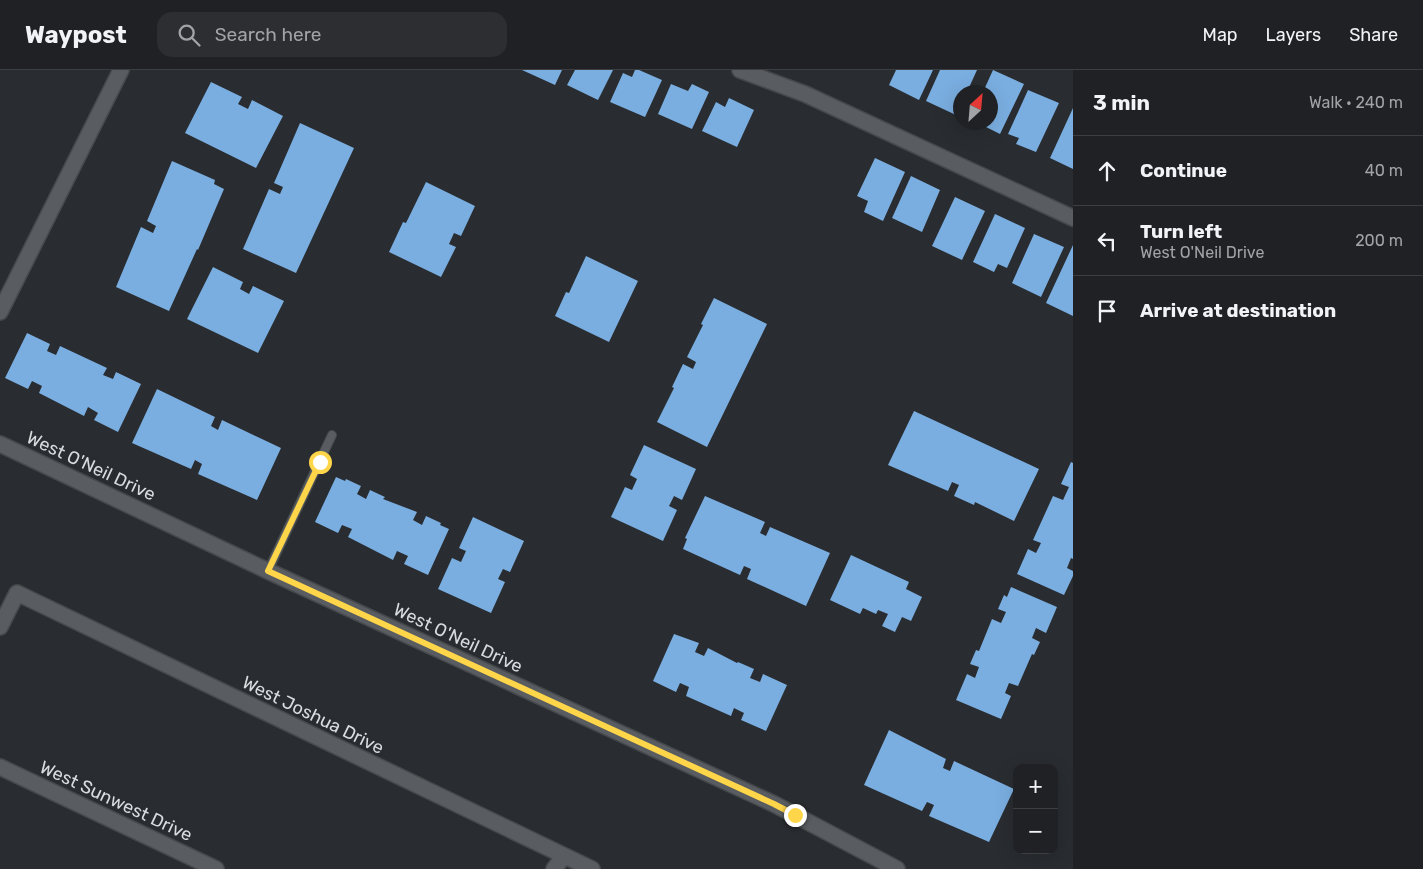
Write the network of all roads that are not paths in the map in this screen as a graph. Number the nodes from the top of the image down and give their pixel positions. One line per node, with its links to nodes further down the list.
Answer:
1 (120, 70): 4 (street)
2 (740, 70): 3 (street)
3 (1073, 218)
4 (0, 312)
5 (332, 435): 7 (lane)
6 (0, 444): 7 (street, West O'Neil Drive)
7 (268, 571): 14 (street, West O'Neil Drive)
8 (0, 627): 10 (street, West Joshua Drive)
9 (0, 767): 11 (street, West Sunwest Drive)
10 (563, 862): 12 (street); 13 (street, West Joshua Drive)
11 (216, 869)
12 (554, 869)
13 (592, 869)
14 (897, 869)

